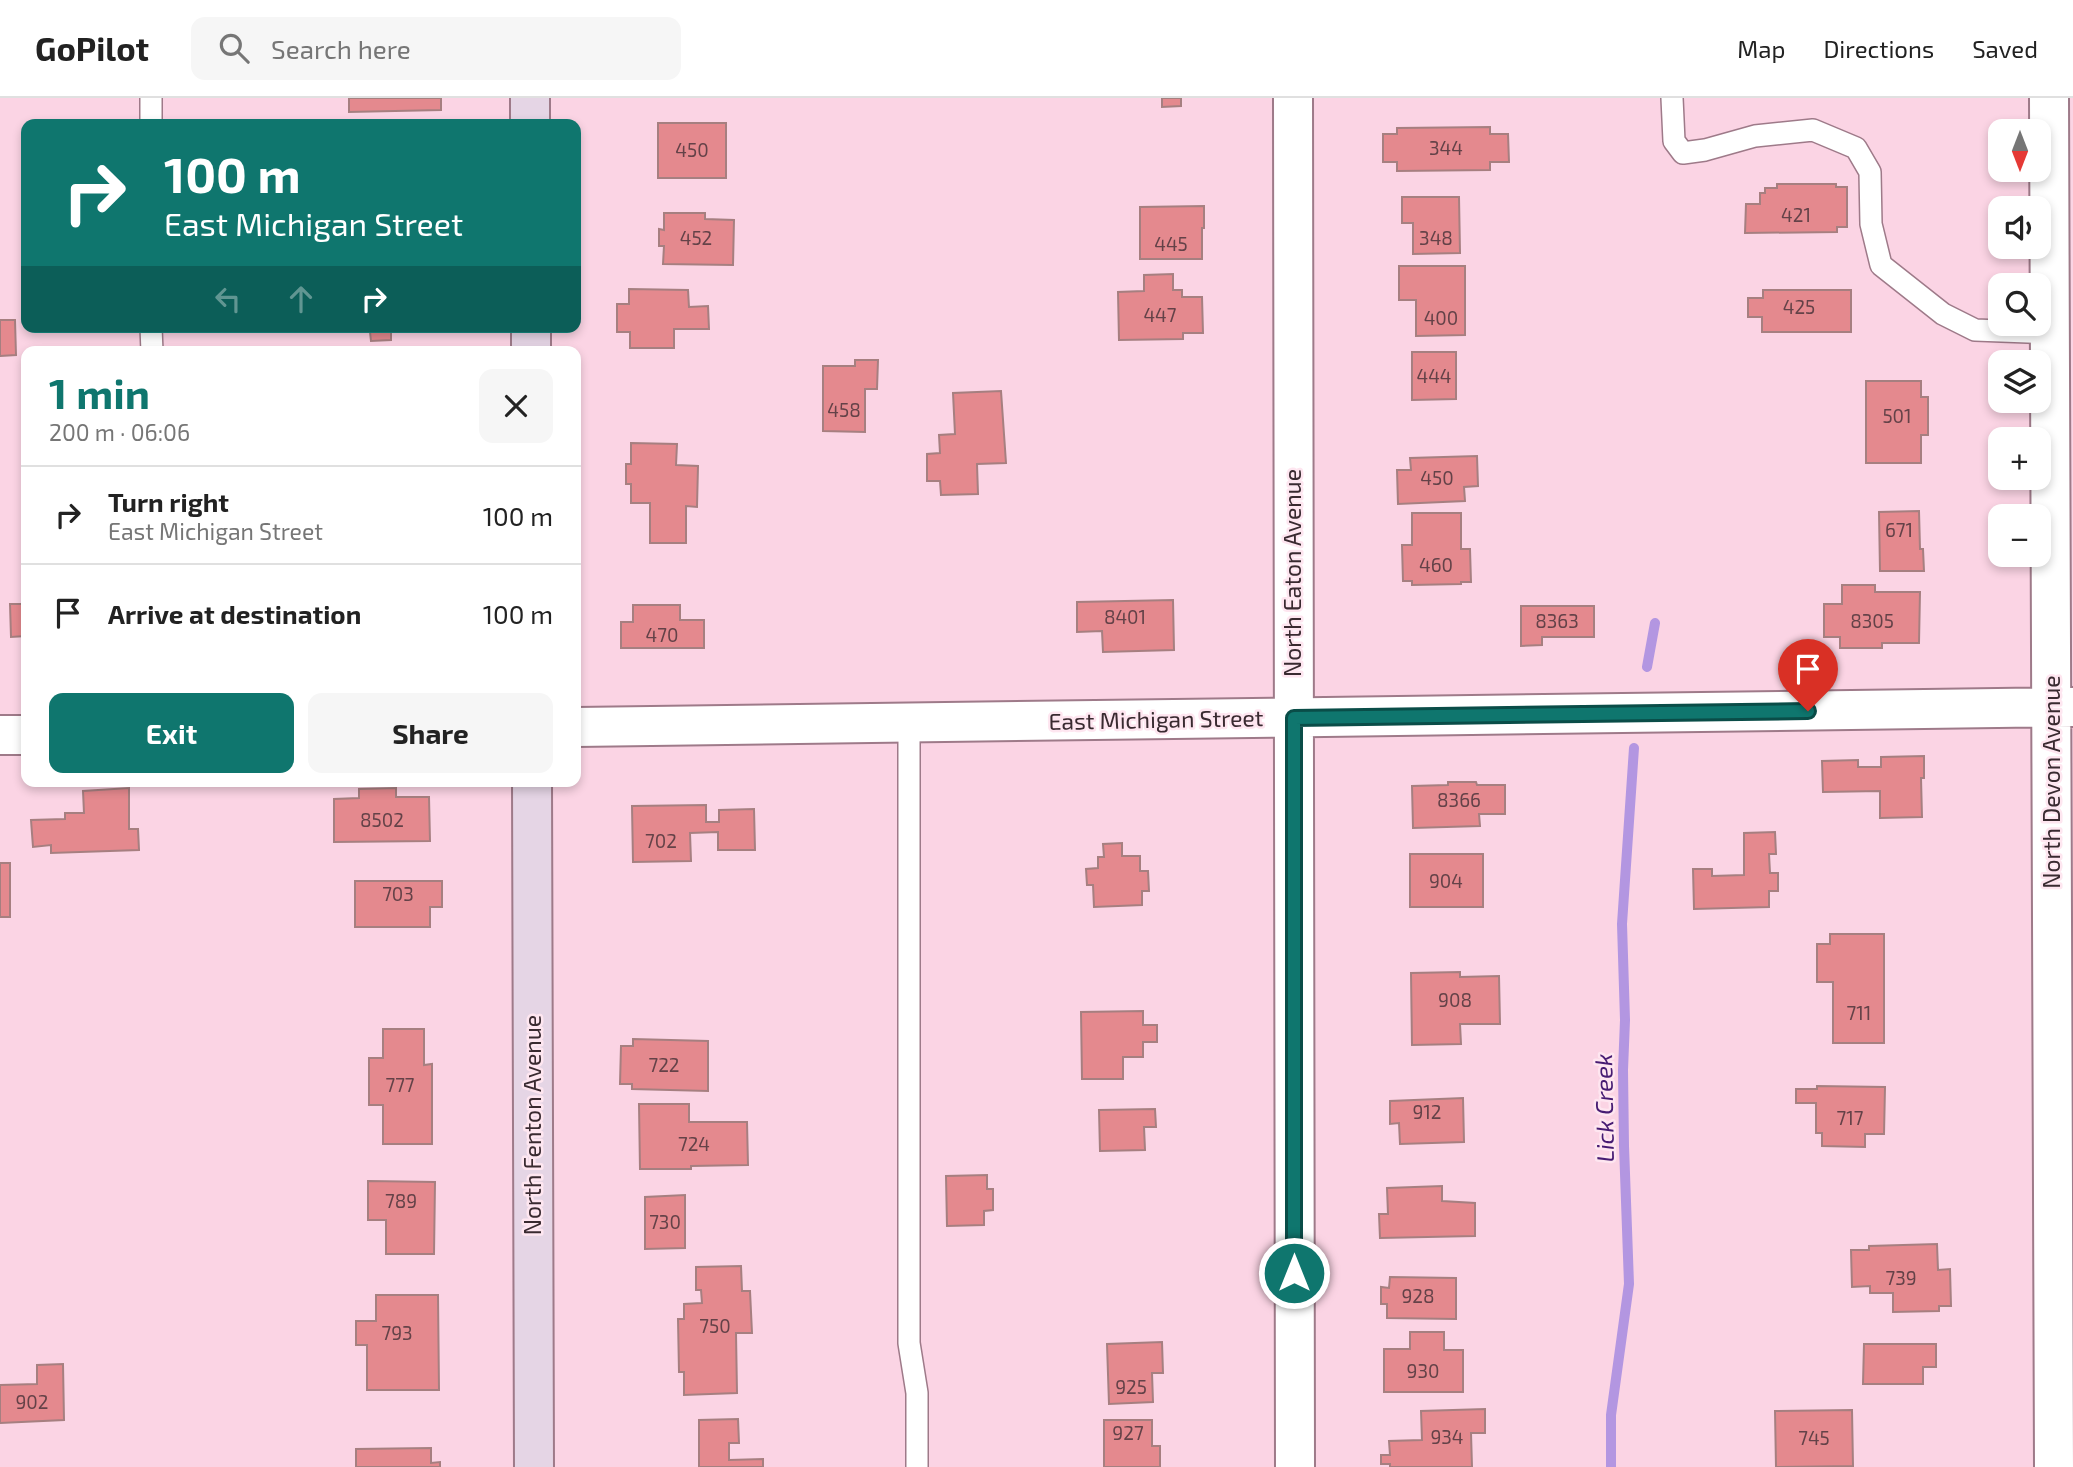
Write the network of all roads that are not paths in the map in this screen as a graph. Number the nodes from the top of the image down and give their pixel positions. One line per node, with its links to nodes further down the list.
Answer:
1 (151, 98): 6 (lane)
2 (530, 98): 7 (street)
3 (1293, 98): 12 (street, North Eaton Avenue)
4 (1672, 98): 9 (lane)
5 (2049, 98): 8 (street, North Devon Avenue)
6 (151, 119)
7 (530, 119)
8 (2050, 273)
9 (1988, 331)
10 (2050, 336): 11 (street, North Devon Avenue)
11 (2062, 707): 12 (street, East Michigan Street); 21 (street, North Devon Avenue)
12 (1294, 718): 13 (street, East Michigan Street); 20 (street, North Eaton Avenue)
13 (909, 723): 14 (street, East Michigan Street); 19 (lane)
14 (581, 727)
15 (21, 734): 16 (street)
16 (0, 735)
17 (532, 787): 18 (street, North Fenton Avenue)
18 (534, 1467)
19 (917, 1467)
20 (1295, 1467)
21 (2054, 1467)

